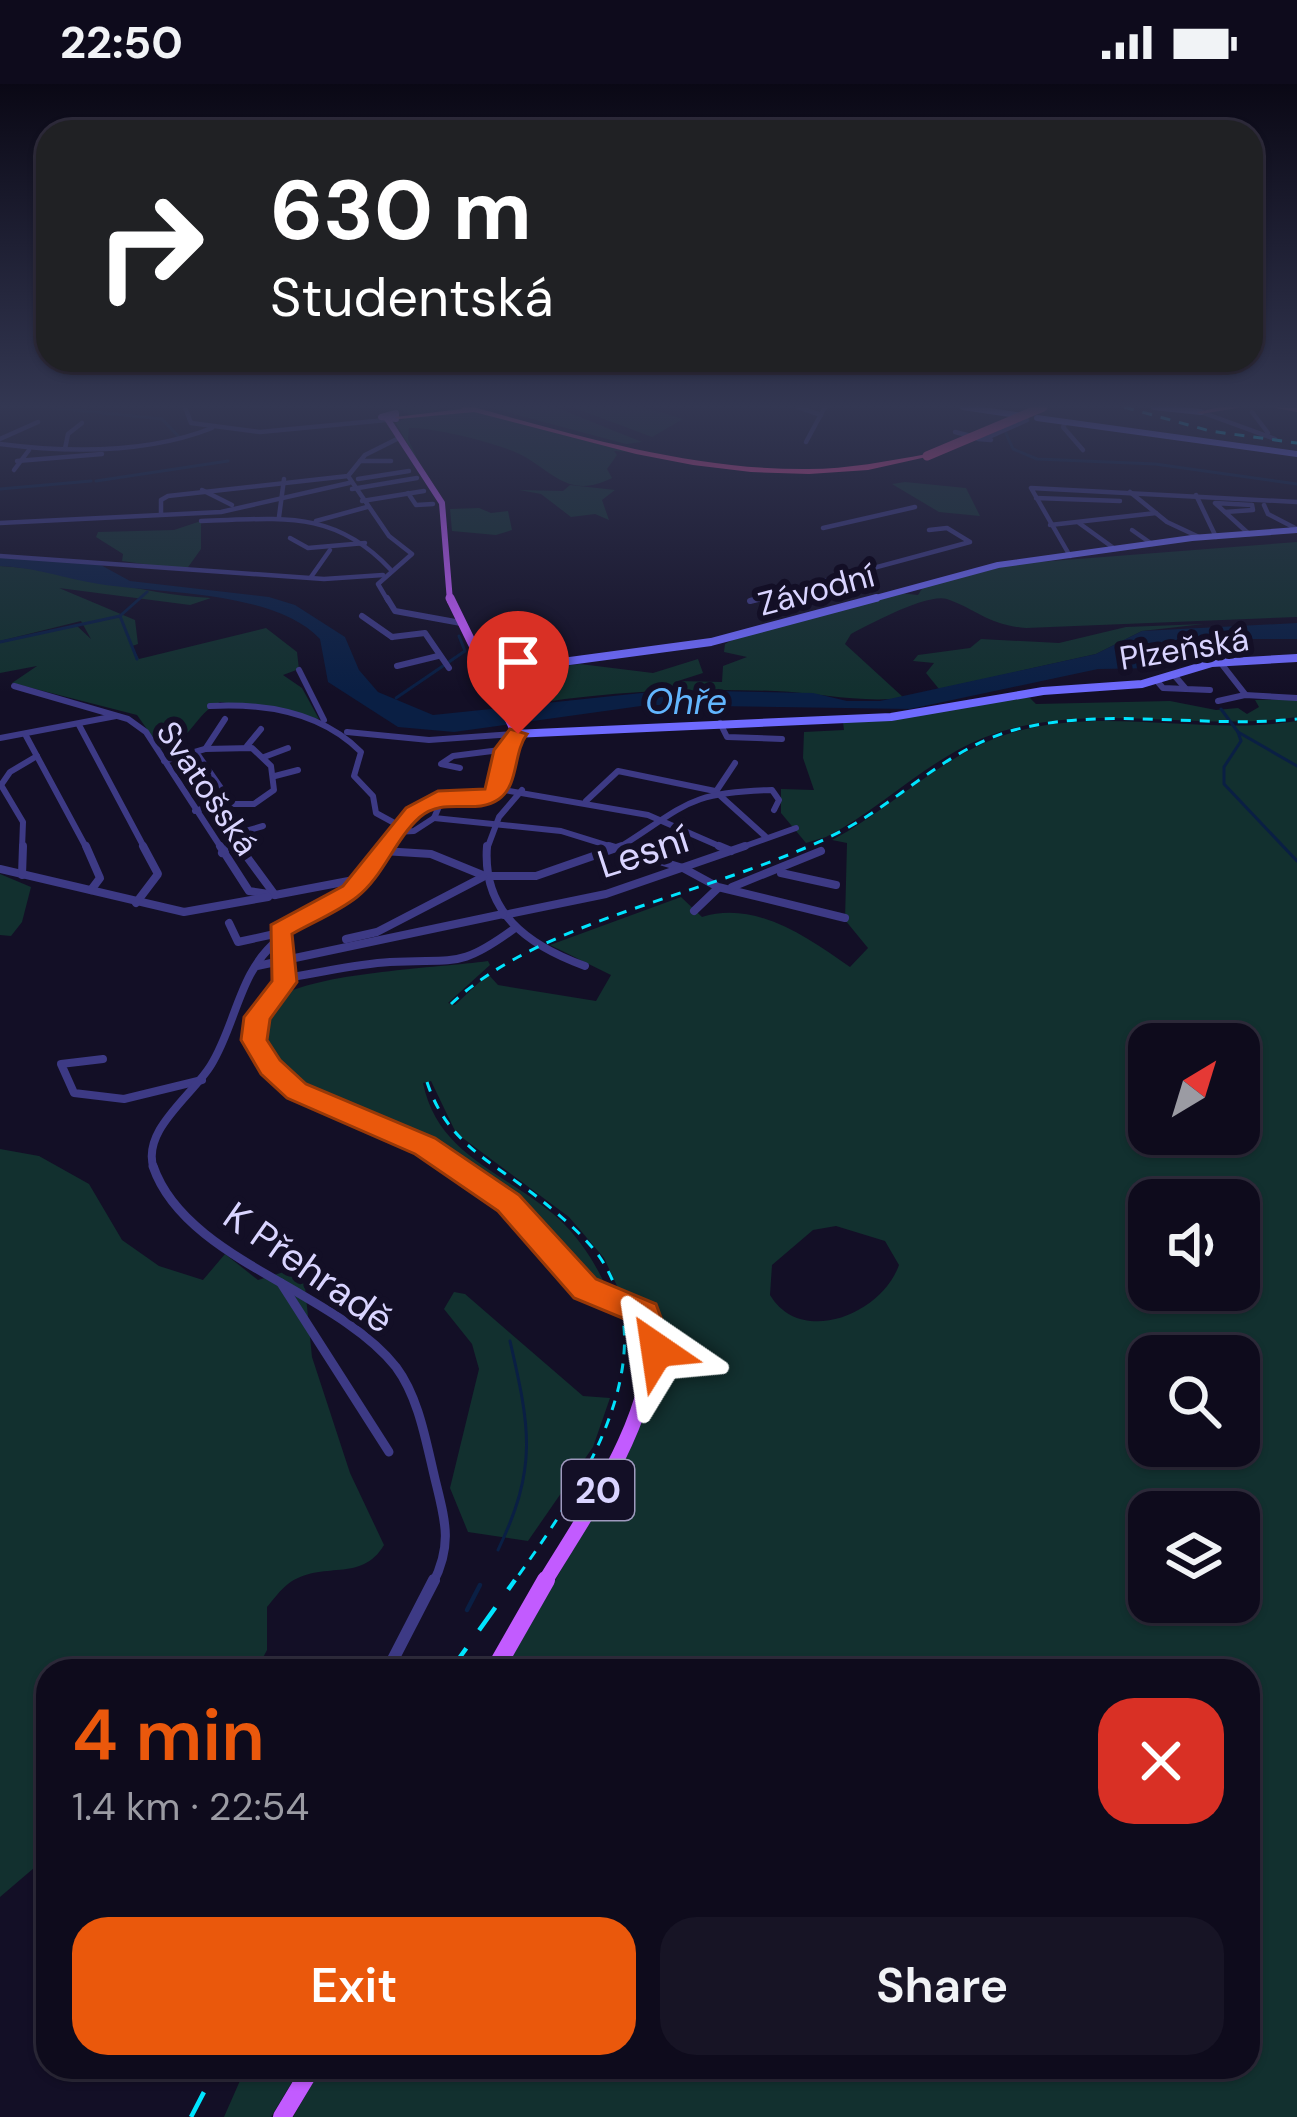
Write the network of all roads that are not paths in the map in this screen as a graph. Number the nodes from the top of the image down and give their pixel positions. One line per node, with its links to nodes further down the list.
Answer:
1 (1251, 501): 17 (street)
2 (163, 502): 19 (street)
3 (226, 502): 15 (street)
4 (281, 502): 15 (street); 21 (street)
5 (376, 502): 12 (street)
6 (415, 502): 13 (street)
7 (441, 502): 46 (main road)
8 (1037, 502): 26 (street)
9 (1142, 502): 18 (street)
10 (1200, 502): 32 (street)
11 (1220, 502): 17 (street)
12 (364, 504): 25 (street); 41 (street)
13 (433, 504)
14 (1264, 505): 27 (street)
15 (237, 507): 19 (street); 20 (street)
16 (916, 507): 28 (street)
17 (1224, 512): 31 (street)
18 (1156, 513): 23 (street); 33 (street)
19 (161, 514): 24 (street)
20 (239, 517): 21 (street); 22 (street)
21 (279, 517): 25 (street)
22 (200, 521)
23 (1078, 522): 26 (street); 38 (street)
24 (0, 523)
25 (311, 523): 35 (street)
26 (1050, 525): 40 (street)
27 (1295, 526): 31 (street, Závodní)
28 (824, 528)
29 (929, 530): 44 (street, Závodní)
30 (1132, 530): 36 (street)
31 (1250, 534): 32 (street, Závodní)
32 (1216, 536): 33 (street, Závodní)
33 (1199, 537): 36 (street, Závodní)
34 (290, 538): 37 (street)
35 (366, 543): 37 (street); 41 (street)
36 (1152, 544): 38 (street, Závodní)
37 (331, 548): 43 (street)
38 (1116, 550): 40 (street, Závodní)
39 (0, 556): 43 (street)
40 (1070, 557): 55 (street, Závodní)
41 (392, 570): 42 (street)
42 (382, 575): 43 (street); 45 (street)
43 (310, 578)
44 (751, 602)
45 (395, 611): 46 (street); 47 (street)
46 (461, 623): 55 (main road)
47 (392, 637): 48 (street); 49 (street)
48 (391, 647)
49 (438, 656): 52 (street); 53 (street)
50 (1297, 658): 51 (street, Plzeňská)
51 (1220, 662): 57 (street, Plzeňská); 62 (street)
52 (398, 666)
53 (445, 666)
54 (299, 670): 68 (street)
55 (489, 672): 56 (street); 76 (main road)
56 (475, 674)
57 (1174, 675): 58 (street, Plzeňská); 60 (street)
58 (1157, 681): 60 (street); 69 (street, Plzeňská)
59 (14, 686): 66 (street, Svatošská)
60 (1186, 689): 61 (street)
61 (1210, 690)
62 (1245, 695): 63 (street); 64 (street)
63 (1297, 698)
64 (1218, 700)
65 (210, 706): 68 (street)
66 (116, 716): 70 (street); 85 (street, Svatošská)
67 (225, 719): 81 (street)
68 (324, 720): 72 (street)
69 (720, 721): 74 (street); 76 (street, Plzeňská)
70 (79, 725): 73 (street); 121 (street)
71 (261, 729): 78 (street)
72 (345, 732): 76 (street); 103 (street)
73 (26, 734): 75 (street); 83 (street)
74 (727, 737): 77 (street); 80 (street)
75 (0, 738)
76 (512, 738): 87 (street); 90 (main road)
77 (782, 739)
78 (247, 746): 81 (street); 84 (street)
79 (288, 748): 84 (street)
80 (728, 748)
81 (205, 749): 82 (street)
82 (196, 752): 85 (street); 93 (street)
83 (37, 756): 114 (street); 119 (street)
84 (264, 757): 89 (street)
85 (164, 761): 97 (street, Svatošská)
86 (735, 763): 92 (street)
87 (460, 768)
88 (298, 770): 89 (street)
89 (275, 776): 93 (street)
90 (498, 788): 91 (street); 103 (main road)
91 (523, 790): 95 (street); 100 (street)
92 (716, 791): 95 (street); 96 (street); 99 (street); 104 (street)
93 (230, 802): 97 (street)
94 (441, 802): 98 (street)
95 (585, 802): 99 (street)
96 (774, 810)
97 (195, 811): 110 (street, Svatošská)
98 (434, 818): 100 (street); 103 (street)
99 (659, 819): 106 (street); 108 (street)
100 (491, 824): 106 (street); 115 (street)
101 (263, 826): 105 (street)
102 (796, 828): 104 (street, Lesní)
103 (396, 829): 107 (main road)
104 (766, 838): 108 (street, Lesní)
105 (236, 841): 110 (street); 120 (street)
106 (619, 848): 111 (street); 115 (street)
107 (383, 850): 115 (street); 116 (main road)
108 (730, 850): 111 (street, Lesní)
109 (821, 851): 113 (street)
110 (222, 853): 120 (street, Svatošská)
111 (683, 868): 118 (street); 123 (street, Lesní)
112 (0, 869): 114 (street)
113 (780, 872): 117 (street); 118 (street)
114 (22, 875): 119 (street)
115 (485, 876): 123 (street); 128 (street)
116 (360, 880): 120 (street, Svatošská); 127 (main road)
117 (836, 885)
118 (722, 888): 122 (street); 124 (street)
119 (90, 891): 121 (street)
120 (275, 895): 121 (street)
121 (136, 903)
122 (694, 911)
123 (504, 915): 126 (street); 129 (street, Lesní)
124 (845, 918)
125 (229, 922): 127 (street)
126 (515, 928): 131 (street); 132 (street)
127 (278, 937): 129 (main road); 130 (street, K Přehradě)
128 (346, 939)
129 (282, 961): 130 (street, Lesní); 132 (main road)
130 (257, 966): 134 (street, K Přehradě)
131 (585, 966)
132 (285, 978): 138 (main road, 20)
133 (103, 1059): 134 (street)
134 (202, 1080): 135 (street, K Přehradě)
135 (281, 1282): 136 (street); 137 (street, K Přehradě)
136 (388, 1452)
137 (393, 1659)
138 (501, 1659)
139 (304, 2079): 140 (main road)
140 (282, 2117)

